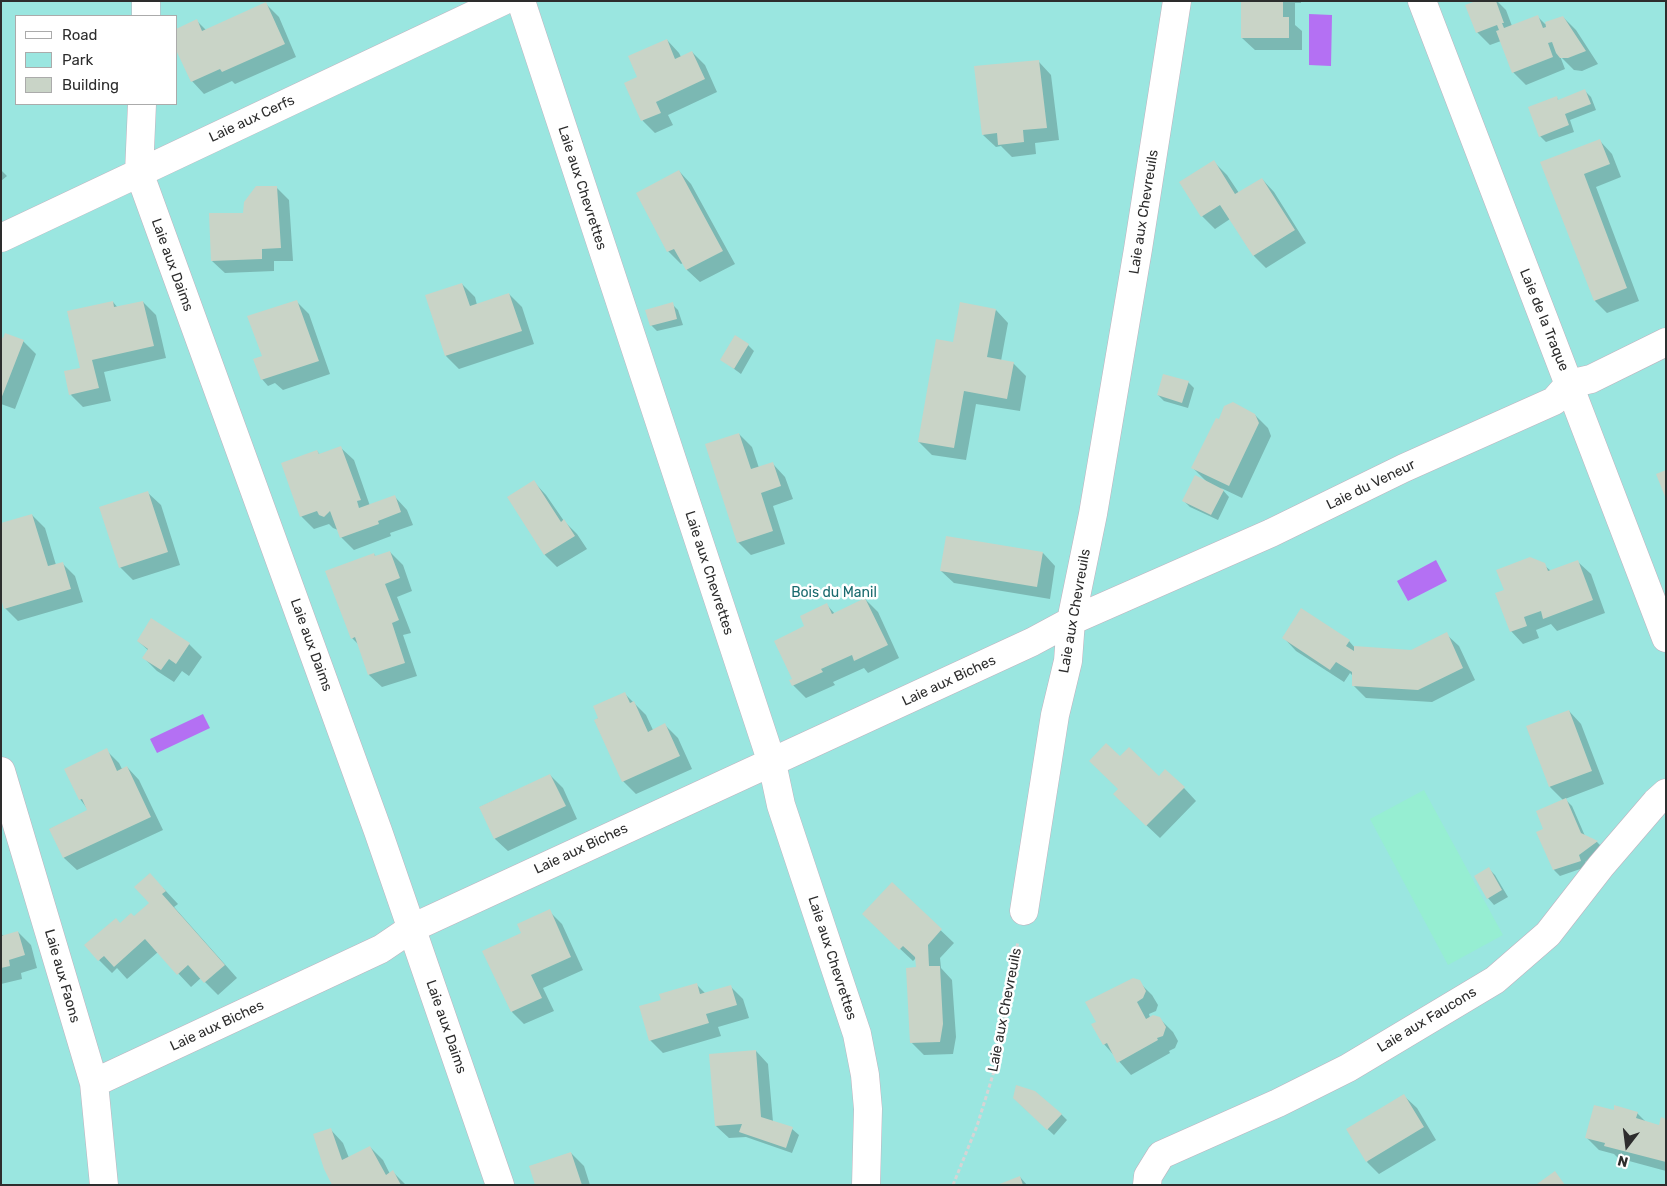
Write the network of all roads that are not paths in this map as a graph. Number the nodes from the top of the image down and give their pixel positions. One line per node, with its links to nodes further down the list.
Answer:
1 (146, 1): 6 (street)
2 (503, 1): 8 (street, Laie aux Cerfs)
3 (521, 1): 14 (street, Laie aux Chevrettes)
4 (1176, 1): 12 (street, Laie aux Chevreuils)
5 (1422, 1): 11 (street, Laie de la Traque)
6 (146, 15)
7 (142, 105): 8 (street, Laie aux Daims)
8 (139, 172): 9 (street, Laie aux Cerfs); 18 (street, Laie aux Daims)
9 (1, 238)
10 (1666, 342): 11 (street)
11 (1569, 384): 12 (street, Laie du Veneur); 13 (street, Laie de la Traque)
12 (1071, 621): 14 (street, Laie aux Biches); 17 (street, Laie aux Chevreuils)
13 (1666, 638)
14 (772, 763): 18 (street, Laie aux Biches); 22 (street, Laie aux Chevrettes)
15 (1, 771): 19 (street, Laie aux Faons)
16 (1666, 793): 23 (street, Laie aux Faucons)
17 (1024, 910)
18 (412, 928): 19 (street, Laie aux Biches); 21 (street, Laie aux Daims)
19 (94, 1083): 20 (street, Laie aux Faons)
20 (104, 1185)
21 (500, 1185)
22 (866, 1185)
23 (1147, 1185)

